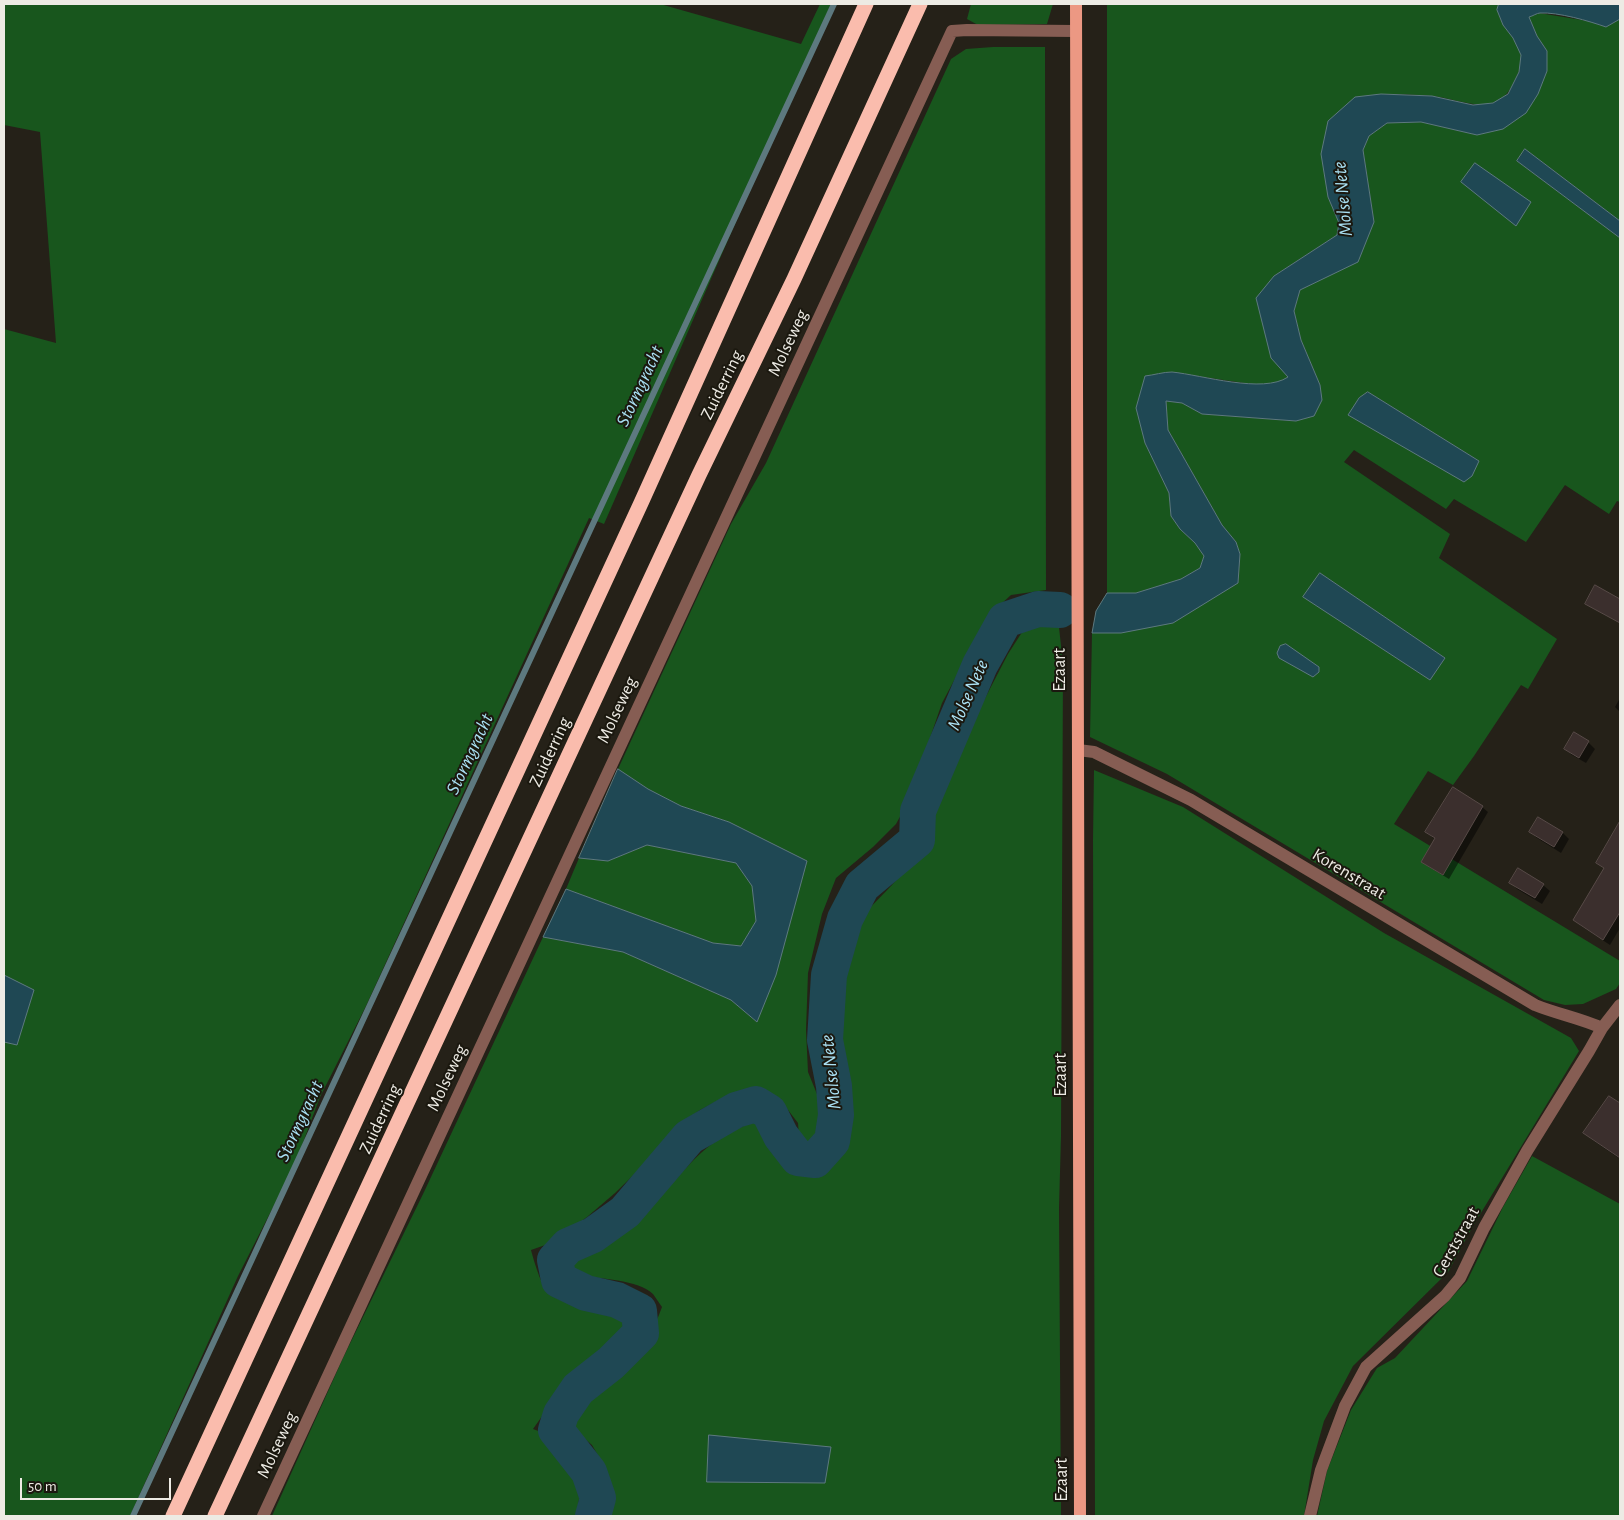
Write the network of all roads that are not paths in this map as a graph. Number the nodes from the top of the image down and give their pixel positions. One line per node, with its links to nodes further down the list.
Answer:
1 (866, 4): 8 (highway, Zuiderring)
2 (920, 4): 9 (highway, Zuiderring)
3 (1076, 4): 4 (main road)
4 (1076, 31): 5 (main road, Ezaart); 10 (street, Molseweg)
5 (1078, 750): 7 (street, Korenstraat); 11 (main road, Ezaart)
6 (1620, 1005): 7 (street, Gerststraat)
7 (1602, 1028): 12 (street, Gerststraat)
8 (173, 1516)
9 (215, 1516)
10 (263, 1516)
11 (1080, 1516)
12 (1310, 1516)

